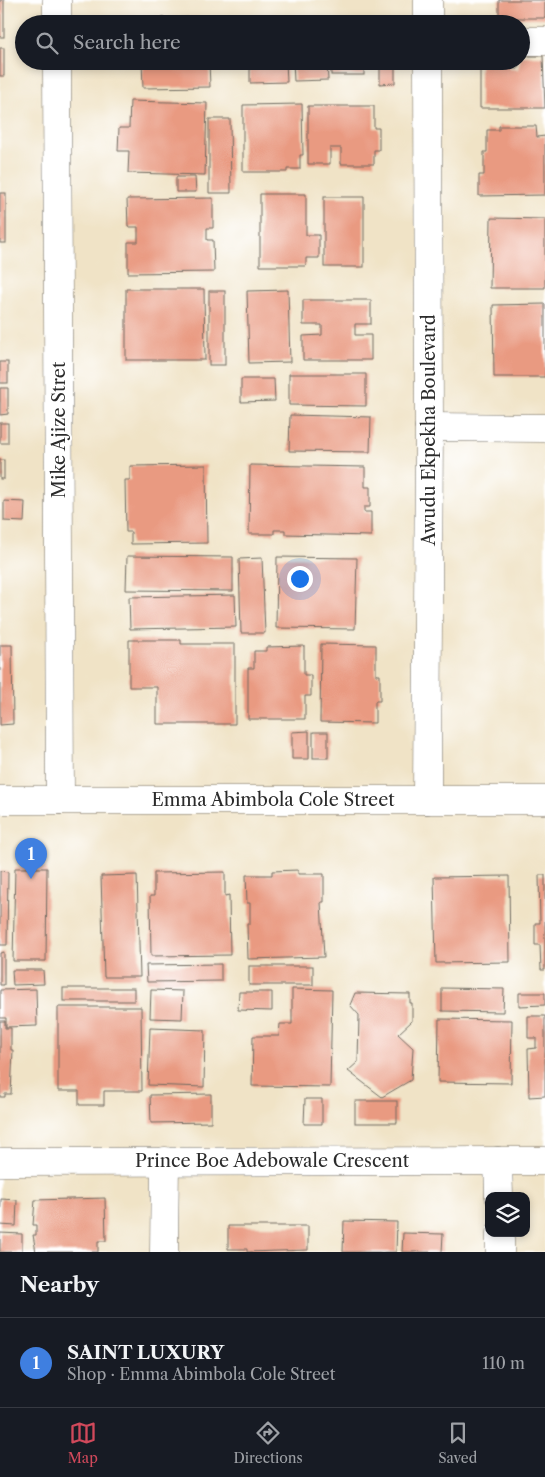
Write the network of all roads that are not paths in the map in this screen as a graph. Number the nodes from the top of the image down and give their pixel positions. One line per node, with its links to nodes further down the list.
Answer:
1 (57, 0): 3 (street)
2 (428, 0): 4 (street)
3 (57, 15)
4 (428, 15)
5 (530, 41): 6 (street)
6 (545, 41)
7 (57, 70): 12 (street, Mike Ajize Stret)
8 (428, 70): 9 (street, Awudu Ekpekha Boulevard)
9 (429, 428): 10 (street); 13 (street, Awudu Ekpekha Boulevard)
10 (545, 428)
11 (0, 800): 12 (street, Emma Abimbola Cole Street)
12 (60, 800): 13 (street, Emma Abimbola Cole Street)
13 (427, 800): 14 (street, Emma Abimbola Cole Street)
14 (545, 800)
15 (165, 1161): 16 (street, Prince Boe Adebowale Crescent); 18 (street, Prince Boe Adebowale Crescent); 21 (street)
16 (498, 1161): 17 (street, Prince Boe Adebowale Crescent); 19 (street)
17 (545, 1161)
18 (0, 1162)
19 (499, 1192)
20 (500, 1237): 22 (street)
21 (164, 1252)
22 (500, 1252)

